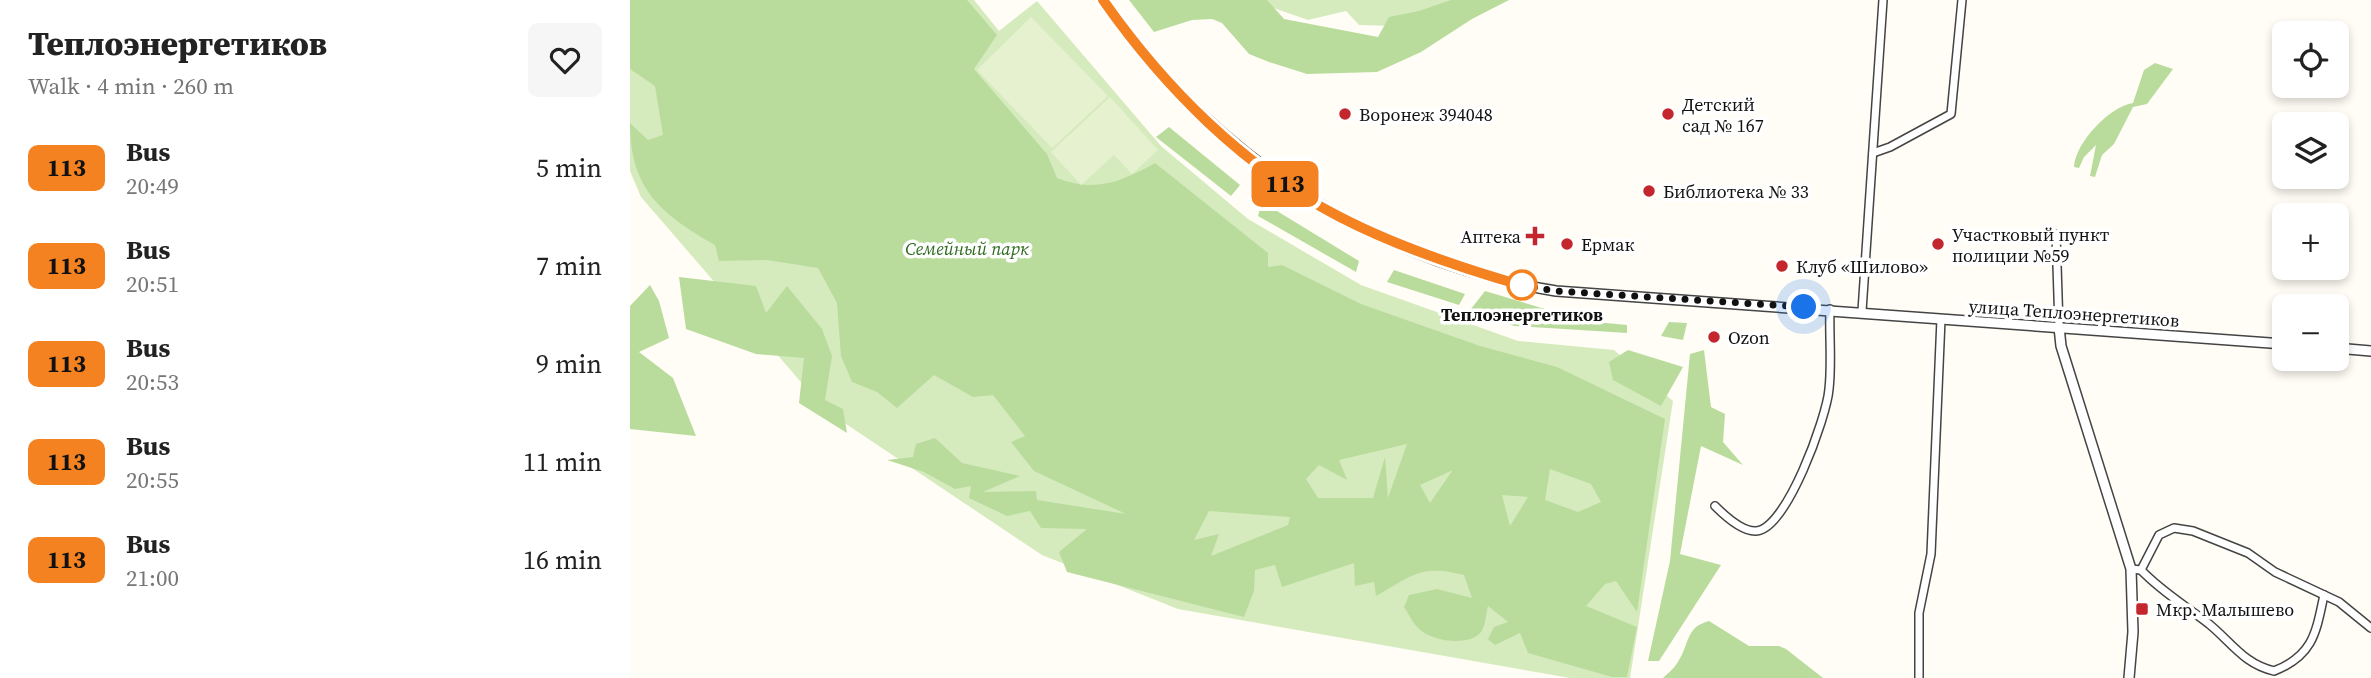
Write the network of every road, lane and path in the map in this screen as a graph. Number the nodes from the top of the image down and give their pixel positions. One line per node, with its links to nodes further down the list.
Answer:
1 (1103, 0): 6 (street, улица Теплоэнергетиков)
2 (1883, 0): 4 (street)
3 (1962, 0): 4 (street)
4 (1873, 153): 7 (street)
5 (2056, 234): 9 (street)
6 (1830, 309): 7 (street, улица Теплоэнергетиков); 13 (street)
7 (1862, 311): 8 (street, улица Теплоэнергетиков)
8 (1941, 319): 9 (street, улица Теплоэнергетиков); 17 (street)
9 (2059, 327): 10 (street, улица Теплоэнергетиков); 14 (street)
10 (2272, 343)
11 (2349, 349): 12 (street)
12 (2371, 351)
13 (1715, 506)
14 (2136, 570): 15 (street); 15 (street); 18 (street)
15 (2325, 595): 16 (street)
16 (2371, 628)
17 (1919, 678)
18 (2129, 678)

